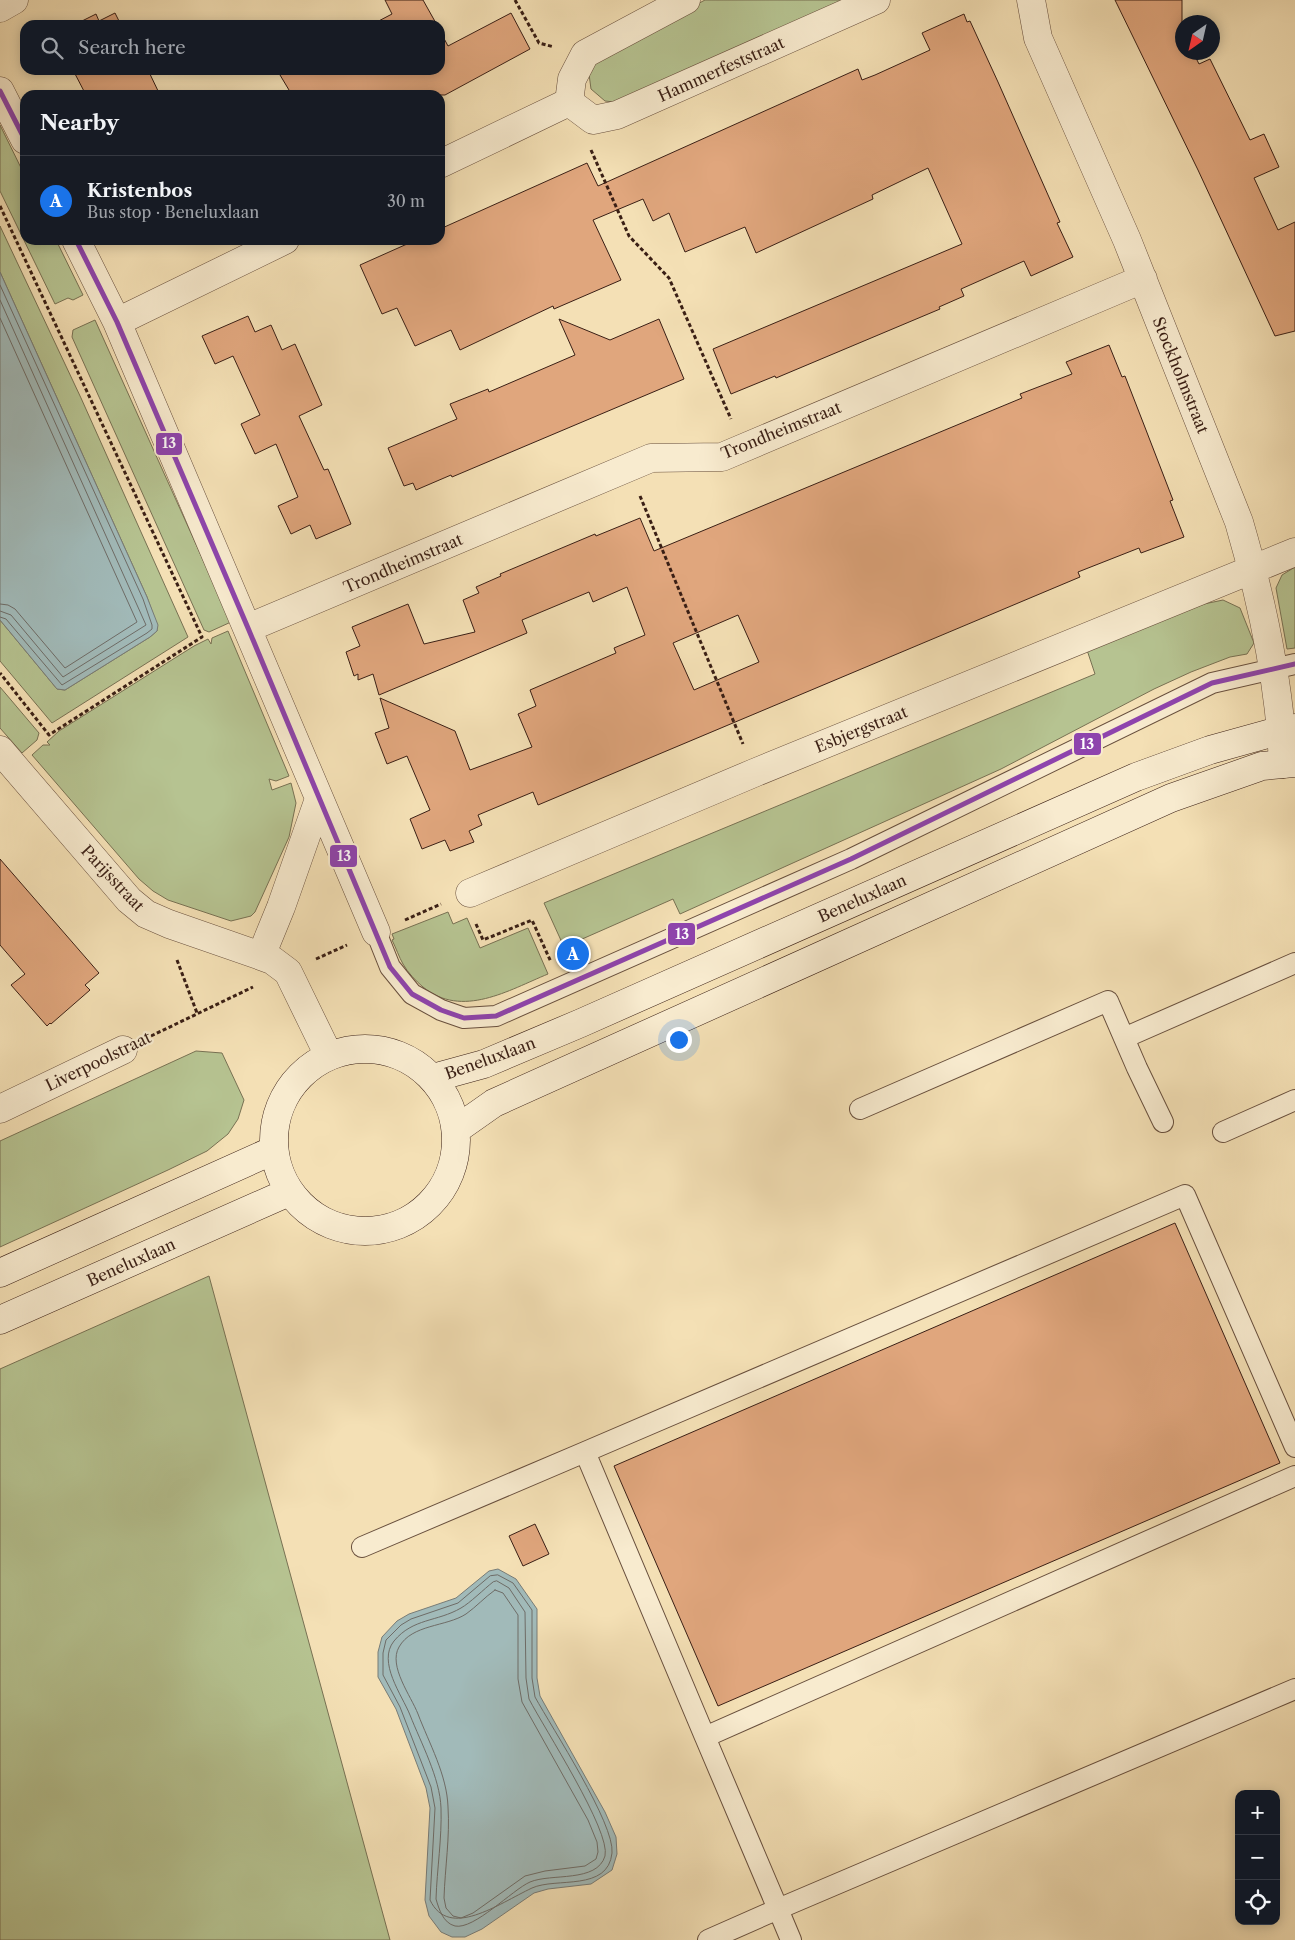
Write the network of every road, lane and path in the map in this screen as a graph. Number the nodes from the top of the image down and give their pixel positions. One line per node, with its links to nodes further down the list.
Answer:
1 (14, 0): 6 (street)
2 (515, 0): 7 (path)
3 (686, 0): 7 (street)
4 (876, 0): 10 (street, Hammerfeststraat)
5 (1031, 0): 16 (street, Stockholmstraat)
6 (0, 8)
7 (585, 54): 9 (street)
8 (0, 91): 11 (street)
9 (569, 102): 10 (street); 12 (street)
10 (593, 120): 18 (path)
11 (20, 130)
12 (445, 162)
13 (0, 206): 24 (path)
14 (78, 245): 17 (street)
15 (275, 245): 17 (street)
16 (1143, 279): 18 (street, Trondheimstraat); 21 (street, Stockholmstraat)
17 (117, 322): 22 (street)
18 (743, 448): 19 (street, Trondheimstraat)
19 (630, 467): 22 (street, Trondheimstraat); 28 (path)
20 (1295, 552): 21 (street, Esbjergstraat)
21 (1253, 570): 23 (street, Stockholmstraat); 28 (street, Esbjergstraat)
22 (248, 628): 29 (street)
23 (1285, 666): 25 (street, Stockholmstraat); 36 (lane)
24 (0, 673)
25 (1288, 729): 27 (street, Stockholmstraat); 41 (street, Beneluxlaan)
26 (0, 750): 31 (street, Parijsstraat)
27 (1289, 763): 46 (street)
28 (754, 772): 30 (street, Esbjergstraat)
29 (319, 799): 32 (street); 33 (street)
30 (472, 905): 36 (path)
31 (169, 924): 33 (street, Parijsstraat); 37 (path)
32 (376, 932): 36 (lane)
33 (261, 956): 35 (street, Parijsstraat)
34 (1295, 963): 38 (lane)
35 (288, 972): 37 (path, Liverpoolstraat); 40 (street)
36 (562, 987)
37 (197, 1014): 39 (path, Liverpoolstraat)
38 (1124, 1038): 44 (lane); 45 (lane)
39 (123, 1050): 43 (street, Liverpoolstraat)
40 (329, 1056): 41 (street); 48 (street)
41 (433, 1078): 46 (street)
42 (1295, 1100): 47 (lane)
43 (0, 1109)
44 (860, 1109)
45 (1164, 1122)
46 (456, 1129): 49 (street)
47 (1223, 1132)
48 (274, 1150): 49 (street); 50 (street)
49 (289, 1192): 51 (street, Beneluxlaan)
50 (0, 1273)
51 (0, 1320)
52 (1295, 1447): 53 (lane)
53 (585, 1452): 55 (lane); 57 (lane)
54 (1295, 1476): 57 (lane)
55 (362, 1548)
56 (1295, 1689): 58 (lane)
57 (705, 1737): 58 (lane)
58 (778, 1910): 59 (lane); 60 (lane)
59 (708, 1940)
60 (791, 1940)

